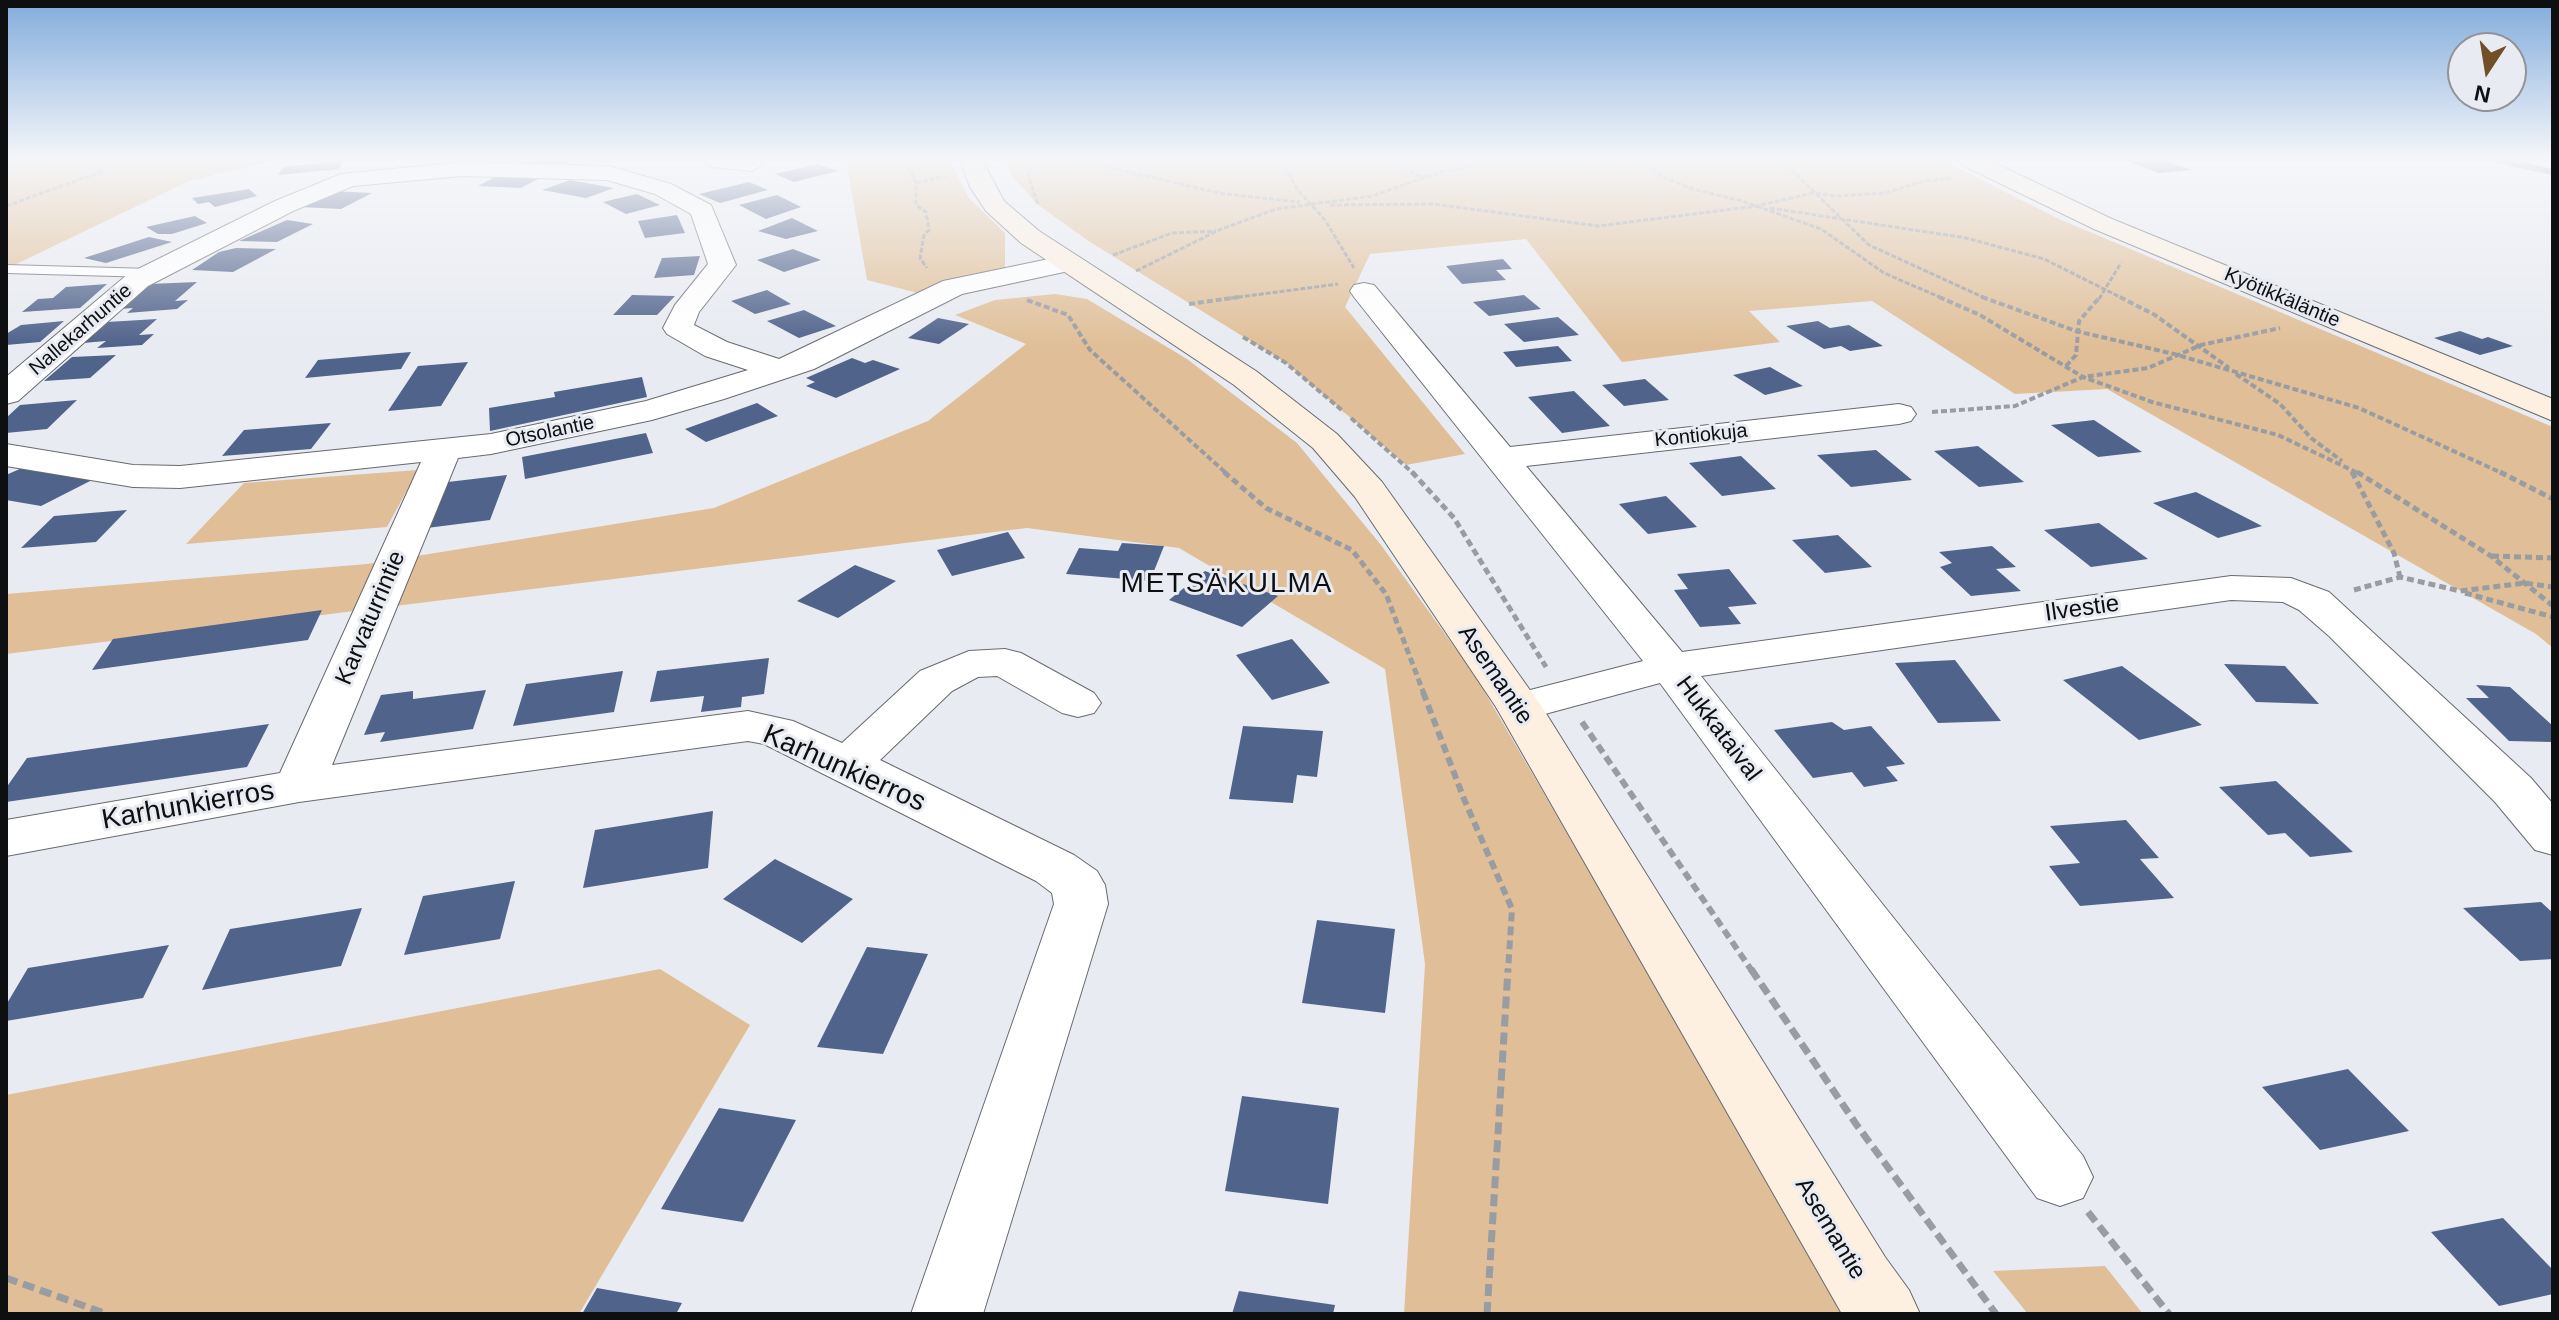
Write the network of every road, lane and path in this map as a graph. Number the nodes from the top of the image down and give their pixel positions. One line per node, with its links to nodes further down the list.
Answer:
1 (253, 222): 18 (street, Nallekarhuntie)
2 (706, 222): 29 (street, Nallekarhuntie)
3 (928, 222): 20 (path)
4 (1013, 222): 14 (main road, Asemantie)
5 (1242, 222): 13 (path)
6 (1326, 222): 19 (path)
7 (1565, 222): 8 (path)
8 (1633, 222)
9 (1800, 222): 28 (path)
10 (1847, 222): 25 (path)
11 (1866, 222): 21 (path)
12 (2097, 222): 33 (main road, Kyötikkäläntie)
13 (1219, 230): 15 (path); 15 (path)
14 (1085, 255): 15 (path); 20 (street, Otsolantie); 51 (main road, Asemantie)
15 (1113, 255)
16 (2121, 263): 21 (path)
17 (6, 269): 18 (lane)
18 (152, 273): 32 (street, Nallekarhuntie)
19 (1364, 286): 23 (path); 37 (street, Hukkataival)
20 (953, 287): 29 (street, Otsolantie)
21 (2103, 289): 25 (path); 26 (path)
22 (1017, 296): 60 (path)
23 (1189, 304)
24 (2293, 326): 26 (path)
25 (2076, 331): 27 (path); 28 (path)
26 (2201, 345): 27 (path); 30 (path)
27 (2174, 354): 30 (path); 31 (path)
28 (2066, 366): 31 (path)
29 (777, 369): 35 (street, Otsolantie)
30 (2232, 371): 38 (path); 39 (path)
31 (2083, 377): 34 (path); 38 (path)
32 (6, 394)
33 (2553, 411)
34 (1899, 414): 37 (street, Kontiokuja)
35 (444, 450): 36 (street, Otsolantie); 53 (street, Karvaturrintie)
36 (6, 455)
37 (1504, 458): 49 (street, Hukkataival)
38 (2351, 468): 40 (path); 42 (path)
39 (2553, 499)
40 (2491, 556): 41 (path); 43 (path)
41 (2553, 558)
42 (2400, 577): 45 (path); 46 (path)
43 (2525, 583): 44 (path); 45 (path); 47 (path)
44 (2553, 587)
45 (2460, 591): 48 (path)
46 (2314, 601): 49 (street, Ilvestie); 54 (street, Ilvestie)
47 (2553, 606)
48 (2553, 617)
49 (1671, 667): 51 (street, Ilvestie); 56 (street, Hukkataival)
50 (1078, 703): 52 (street)
51 (1519, 707): 61 (main road, Asemantie)
52 (848, 764): 53 (street, Karhunkierros); 59 (street, Karhunkierros)
53 (299, 786): 55 (street, Karhunkierros)
54 (2553, 837)
55 (6, 838)
56 (2060, 1177): 62 (path)
57 (6, 1278): 58 (path)
58 (107, 1314)
59 (947, 1314)
60 (1487, 1314)
61 (1884, 1314)
62 (2169, 1314)

